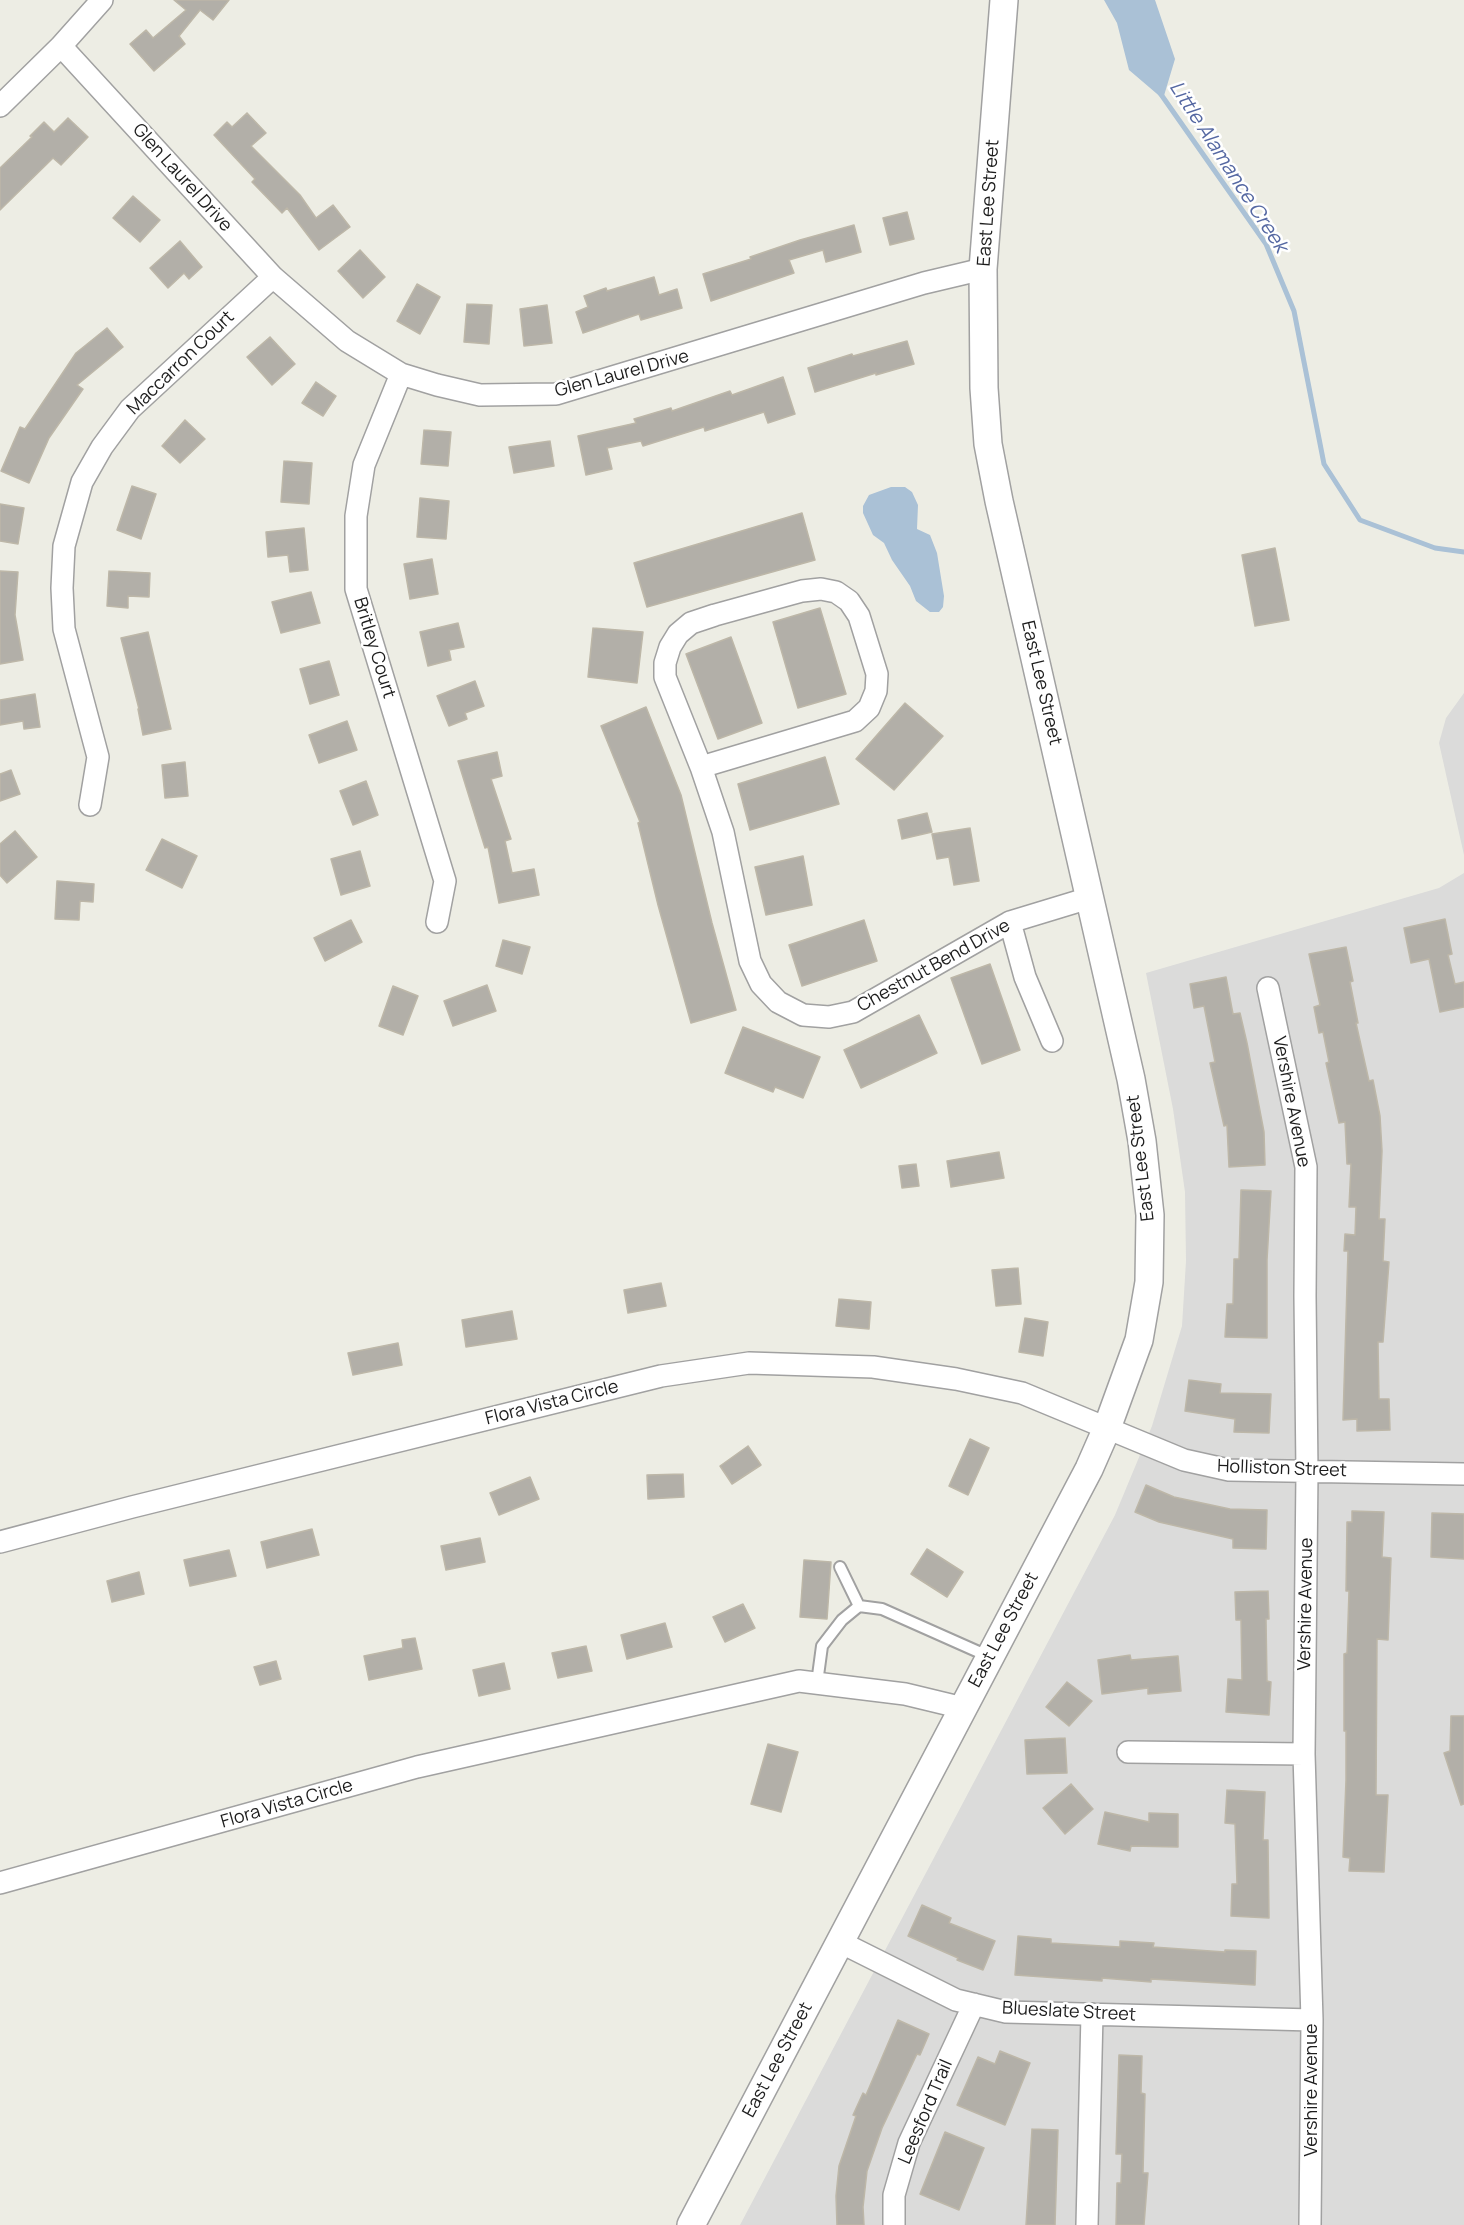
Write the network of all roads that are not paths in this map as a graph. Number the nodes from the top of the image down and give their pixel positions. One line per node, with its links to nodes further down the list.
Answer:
1 (102, 0): 3 (street)
2 (1004, 0): 5 (street, East Lee Street)
3 (61, 46): 4 (street); 6 (street, Glen Laurel Drive)
4 (0, 106)
5 (984, 269): 7 (street, Glen Laurel Drive); 10 (street, East Lee Street)
6 (273, 277): 7 (street, Glen Laurel Drive); 9 (street, Maccarron Court)
7 (401, 374): 11 (street, Britley Court)
8 (701, 767): 8 (street, Chestnut Bend Drive); 12 (street, Chestnut Bend Drive)
9 (90, 805)
10 (1089, 898): 12 (street, Chestnut Bend Drive); 15 (street, East Lee Street)
11 (437, 922)
12 (1010, 922): 14 (street)
13 (1268, 988): 16 (street, Vershire Avenue)
14 (1052, 1041)
15 (1107, 1428): 16 (street, Holliston Street); 18 (street, Flora Vista Circle); 21 (street, East Lee Street)
16 (1308, 1472): 17 (street, Holliston Street); 25 (street, Vershire Avenue)
17 (1464, 1474)
18 (0, 1542)
19 (840, 1567): 20 (lane)
20 (859, 1606): 21 (lane); 22 (lane)
21 (990, 1658): 23 (street, East Lee Street)
22 (817, 1683): 23 (street, Flora Vista Circle); 26 (street, Flora Vista Circle)
23 (963, 1708): 27 (street, East Lee Street)
24 (1128, 1752): 25 (street)
25 (1304, 1754): 30 (street, Vershire Avenue)
26 (0, 1883)
27 (840, 1942): 28 (street, Blueslate Street); 31 (street, East Lee Street)
28 (974, 2004): 29 (street, Blueslate Street); 32 (street, Leesford Trail)
29 (1092, 2014): 30 (street, Blueslate Street); 33 (street)
30 (1312, 2020): 34 (street, Vershire Avenue)
31 (691, 2225)
32 (894, 2225)
33 (1087, 2225)
34 (1310, 2225)

